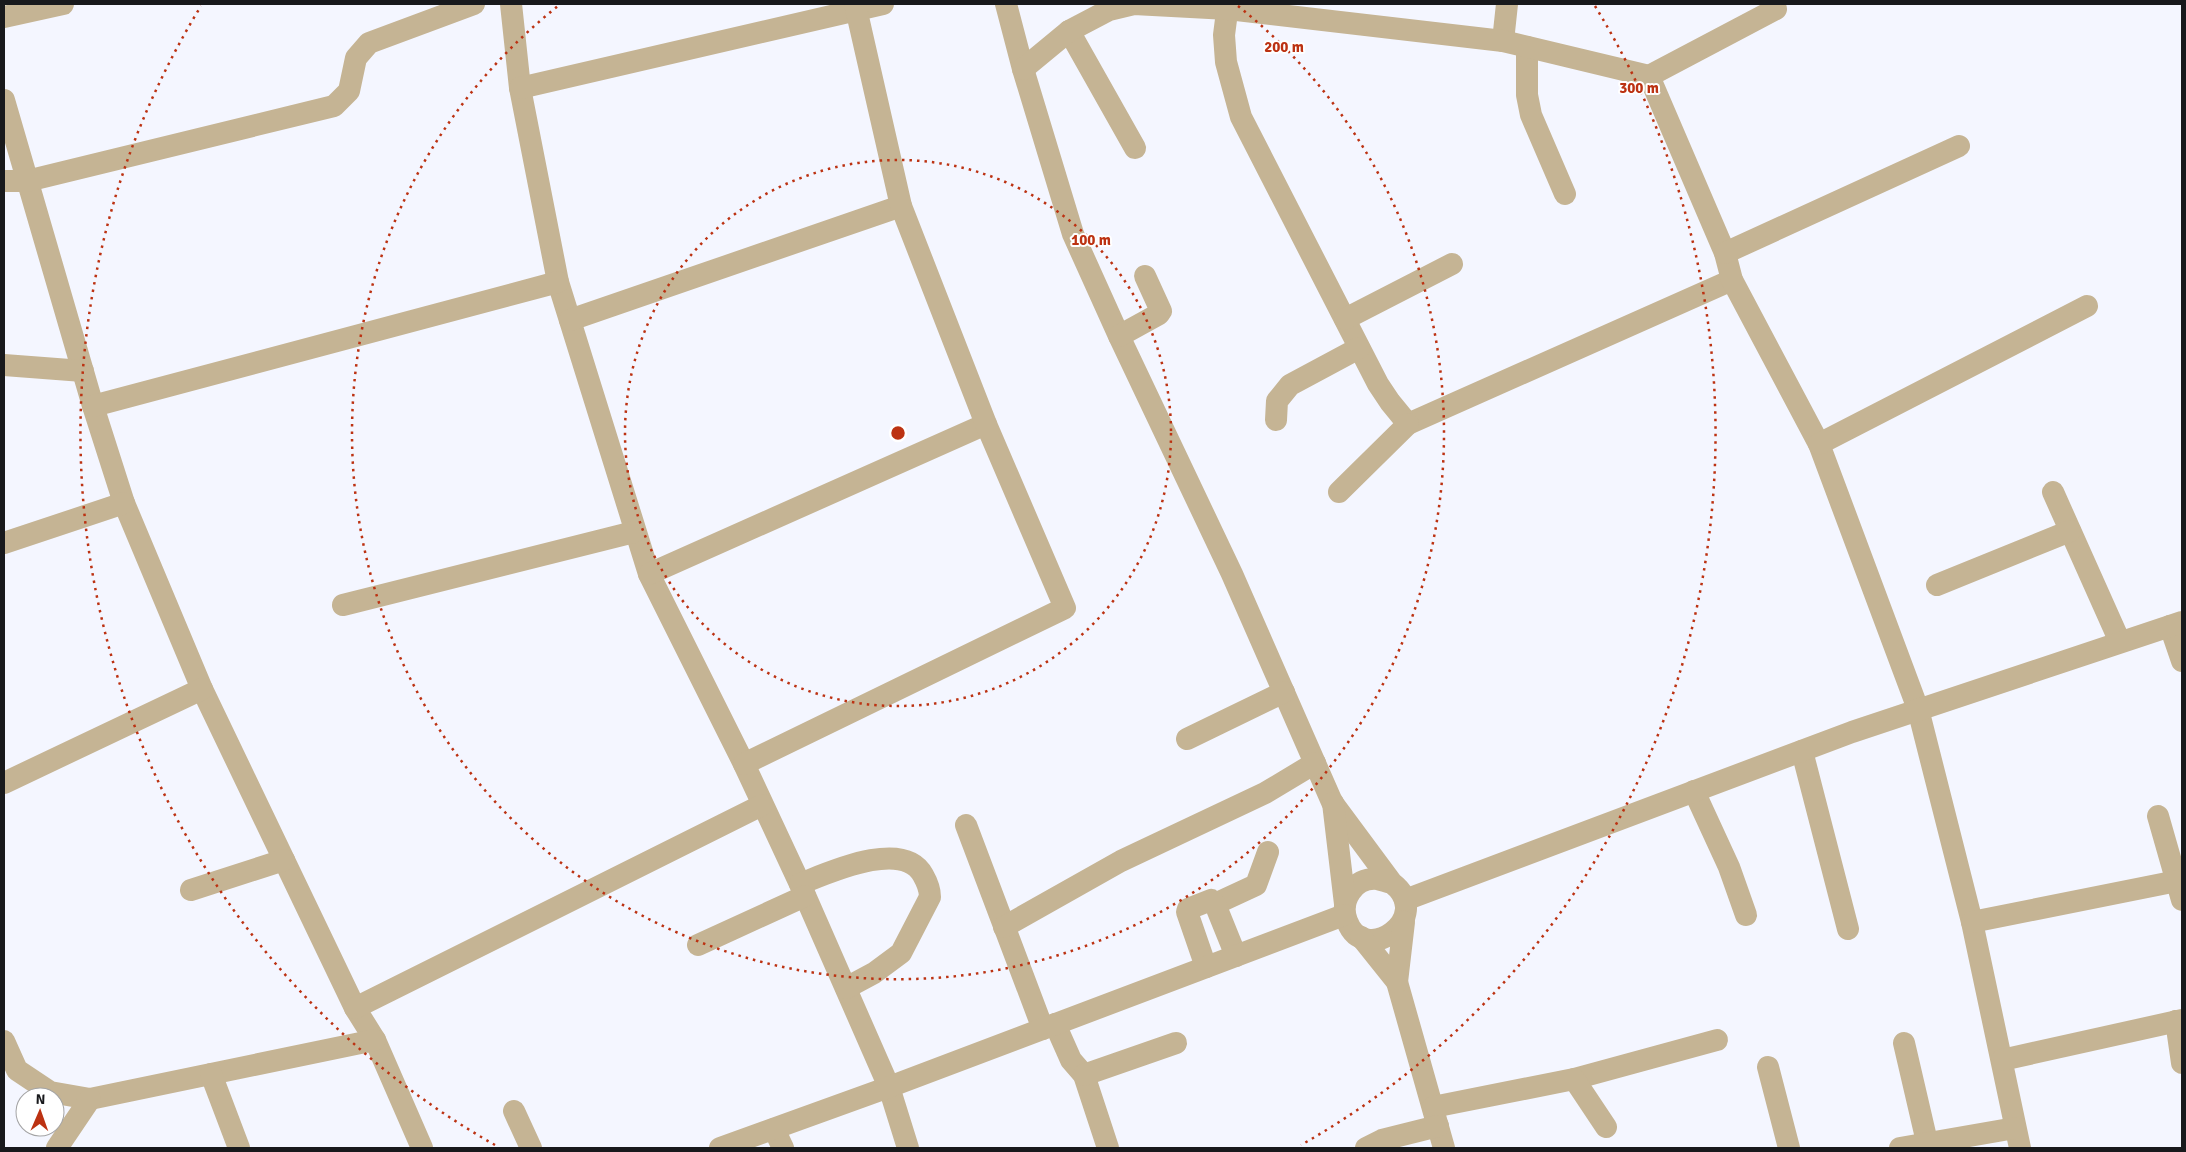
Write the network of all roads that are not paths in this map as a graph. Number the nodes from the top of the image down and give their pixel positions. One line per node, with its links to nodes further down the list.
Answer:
1 (64, 4): 10 (street)
2 (474, 4): 21 (street)
3 (511, 4): 16 (street)
4 (883, 4): 7 (street)
5 (1006, 4): 14 (street)
6 (1508, 4): 12 (street)
7 (856, 6): 16 (street); 23 (street)
8 (1228, 6): 11 (street); 12 (street); 30 (street)
9 (1776, 9): 15 (street)
10 (4, 17)
11 (1069, 31): 14 (street); 19 (street)
12 (1503, 41): 13 (street)
13 (1527, 47): 15 (street); 22 (street)
14 (1023, 69): 32 (street)
15 (1649, 76): 24 (street)
16 (520, 88): 28 (street)
17 (4, 100): 21 (street)
18 (1959, 146): 24 (street)
19 (1135, 148)
20 (4, 182): 21 (street)
21 (27, 182): 35 (street)
22 (1565, 194)
23 (901, 206): 31 (street); 38 (street)
24 (1725, 254): 27 (street)
25 (1452, 264): 30 (street)
26 (1145, 276): 32 (street)
27 (1732, 280): 39 (street); 40 (street)
28 (558, 282): 31 (street); 36 (street)
29 (2087, 306): 40 (street)
30 (1344, 319): 33 (street)
31 (570, 320): 45 (street)
32 (1118, 336): 54 (street)
33 (1359, 348): 37 (street); 39 (street)
34 (4, 365): 35 (street)
35 (83, 371): 36 (street)
36 (93, 406): 43 (street)
37 (1276, 420)
38 (986, 424): 47 (street); 59 (street)
39 (1408, 424): 41 (street)
40 (1819, 444): 55 (street)
41 (1339, 492)
42 (2053, 492): 44 (street)
43 (124, 502): 46 (street); 53 (street)
44 (2070, 531): 48 (street); 51 (street)
45 (634, 532): 47 (street); 49 (street)
46 (4, 544)
47 (649, 574): 59 (street)
48 (1937, 585)
49 (344, 605)
50 (2176, 624): 51 (street); 52 (street)
51 (2120, 642): 55 (street)
52 (2182, 661)
53 (202, 689): 60 (street); 67 (street)
54 (1284, 692): 56 (street); 58 (street)
55 (1918, 709): 57 (street); 75 (street)
56 (1187, 739)
57 (1802, 751): 61 (street); 77 (street)
58 (1315, 763): 62 (street); 76 (street)
59 (744, 764): 63 (street)
60 (4, 783)
61 (1694, 791): 71 (street); 74 (street)
62 (1332, 802): 71 (street); 73 (street)
63 (762, 805): 70 (street); 84 (street)
64 (2158, 816): 68 (street)
65 (966, 825): 76 (street)
66 (1268, 852): 72 (street)
67 (284, 860): 69 (street); 84 (street)
68 (2180, 887): 75 (street)
69 (191, 890)
70 (803, 890): 79 (street); 83 (street); 83 (street)
71 (1400, 902): 73 (street); 78 (street); 82 (street)
72 (1215, 904): 80 (street); 81 (street)
73 (1344, 909): 78 (street); 80 (street)
74 (1746, 914)
75 (1972, 922): 92 (street)
76 (1004, 927): 86 (street)
77 (1848, 929)
78 (1361, 937): 82 (street)
79 (698, 945)
80 (1236, 956): 81 (street)
81 (1206, 967): 86 (street)
82 (1397, 982): 101 (street)
83 (846, 988): 98 (street)
84 (355, 1008): 87 (street)
85 (2179, 1021): 92 (street); 93 (street)
86 (1049, 1027): 96 (street); 98 (street)
87 (375, 1040): 95 (street); 108 (street)
88 (1717, 1040): 97 (street)
89 (4, 1041): 99 (street)
90 (1176, 1042): 96 (street)
91 (1904, 1043): 105 (street)
92 (2002, 1060): 104 (street)
93 (2182, 1062)
94 (1768, 1067): 115 (street)
95 (211, 1074): 99 (street); 107 (street)
96 (1084, 1075): 112 (street)
97 (1574, 1079): 101 (street); 102 (street)
98 (889, 1087): 103 (street); 111 (street)
99 (90, 1100): 106 (street)
100 (514, 1111): 109 (street)
101 (1436, 1117): 113 (street); 114 (street)
102 (1606, 1127)
103 (778, 1138): 110 (street)
104 (2017, 1138): 105 (street)
105 (1927, 1142): 116 (street)
106 (57, 1148)
107 (239, 1148)
108 (422, 1148)
109 (531, 1148)
110 (720, 1148)
111 (908, 1148)
112 (1108, 1148)
113 (1366, 1148)
114 (1444, 1148)
115 (1789, 1148)
116 (1900, 1148)

